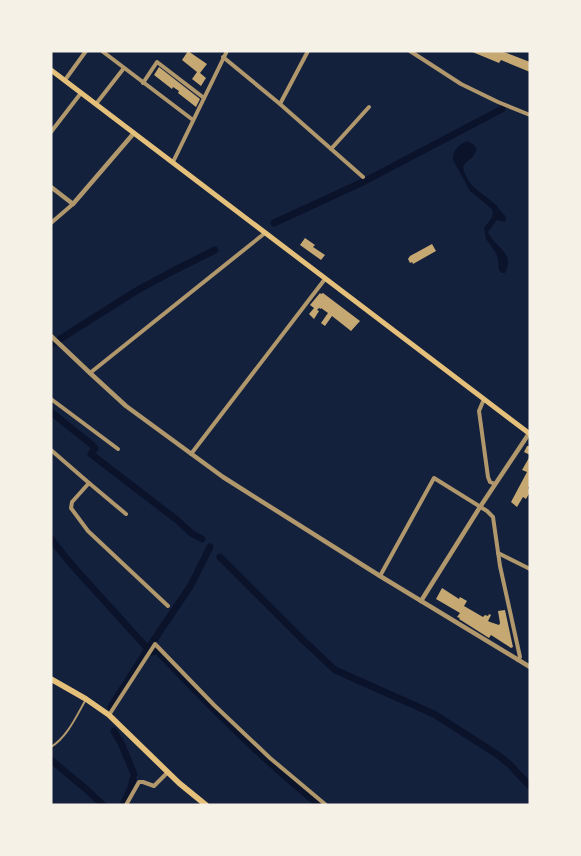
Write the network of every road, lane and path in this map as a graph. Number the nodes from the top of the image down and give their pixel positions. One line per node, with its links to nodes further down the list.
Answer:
1 (86, 51): 9 (street)
2 (102, 51): 7 (street)
3 (227, 51): 6 (street)
4 (308, 51): 14 (street)
5 (410, 51): 16 (street)
6 (223, 57): 12 (street); 14 (street)
7 (124, 68): 10 (street); 13 (street)
8 (51, 70): 9 (main road)
9 (64, 80): 11 (main road)
10 (143, 82): 12 (street); 17 (street)
11 (81, 93): 13 (main road); 18 (street)
12 (204, 98): 17 (street)
13 (96, 104): 19 (main road)
14 (280, 104): 20 (street)
15 (369, 107): 20 (street)
16 (530, 115)
17 (193, 120): 21 (street)
18 (51, 132)
19 (134, 133): 21 (main road); 24 (street)
20 (331, 149): 22 (street)
21 (172, 162): 26 (main road)
22 (363, 177)
23 (51, 187): 24 (street)
24 (73, 204): 25 (street)
25 (51, 223)
26 (265, 233): 27 (main road); 29 (street)
27 (325, 279): 31 (main road); 35 (street)
28 (51, 336): 29 (street)
29 (90, 373): 35 (street)
30 (51, 399): 33 (street)
31 (484, 399): 32 (main road); 37 (street)
32 (530, 433): 37 (street)
33 (118, 449)
34 (51, 450): 36 (street)
35 (191, 454): 42 (street)
36 (89, 483): 39 (street); 44 (street)
37 (495, 484): 38 (street)
38 (480, 507): 40 (street); 42 (street); 43 (street)
39 (126, 514)
40 (498, 553): 41 (street); 45 (street)
41 (530, 569)
42 (380, 576): 43 (street)
43 (422, 601): 45 (street)
44 (168, 606)
45 (518, 660): 46 (street)
46 (530, 666)
47 (51, 679): 48 (main road)
48 (86, 699): 49 (main road); 50 (lane)
49 (109, 715): 51 (main road); 54 (street)
50 (51, 747)
51 (167, 773): 52 (street); 53 (main road)
52 (126, 805)
53 (206, 805)
54 (326, 805)

